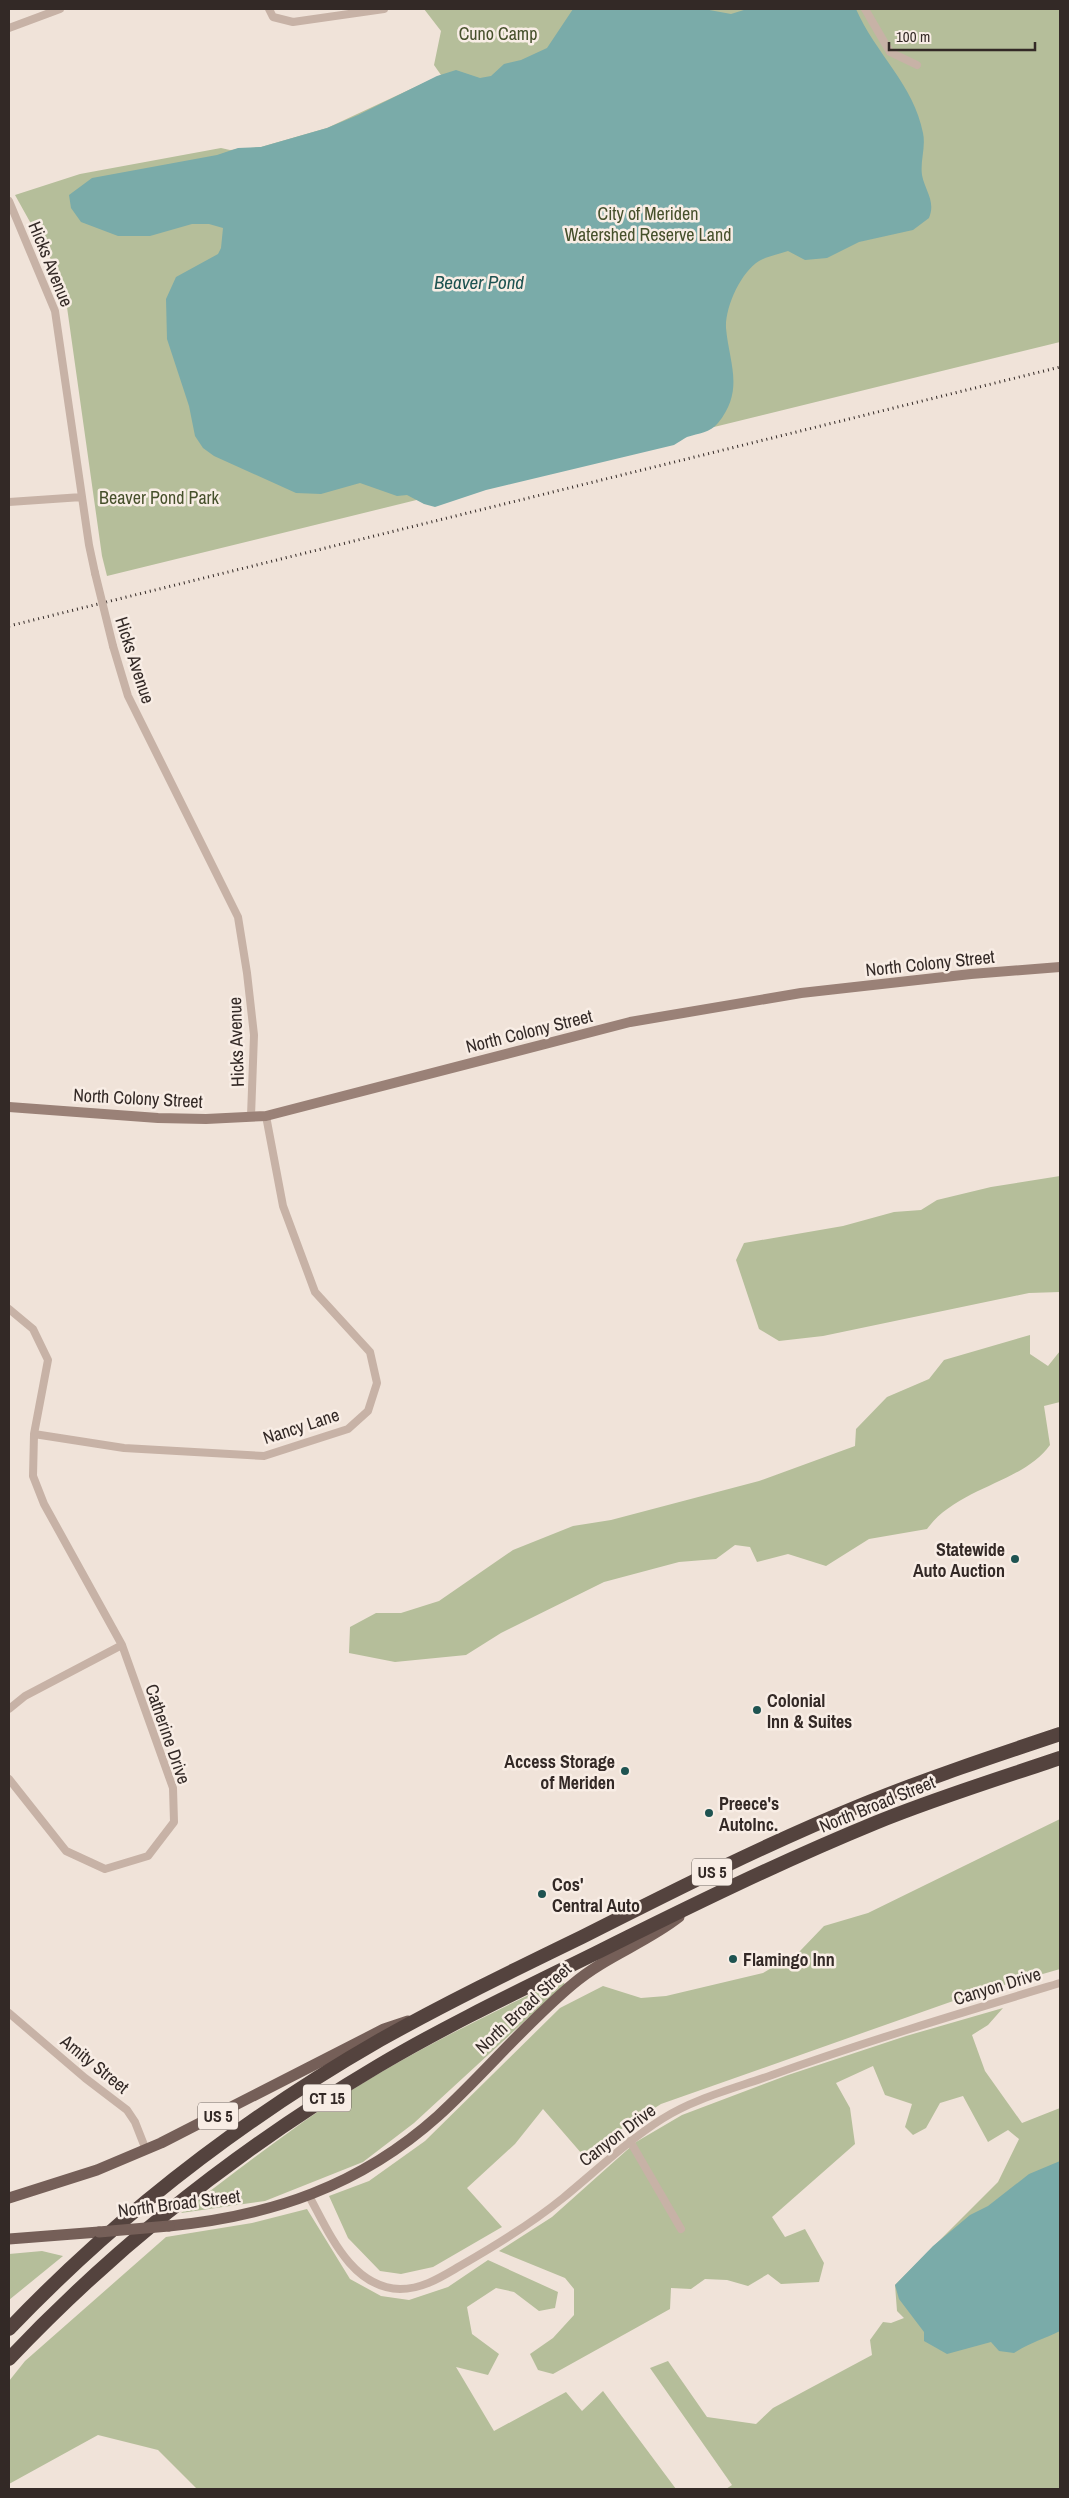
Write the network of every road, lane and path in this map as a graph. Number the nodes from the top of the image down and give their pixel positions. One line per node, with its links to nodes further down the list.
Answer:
1 (60, 9): 5 (street)
2 (269, 9): 3 (street)
3 (384, 9)
4 (865, 9): 6 (street)
5 (9, 28)
6 (917, 65)
7 (9, 201): 8 (street, Hicks Avenue)
8 (82, 497): 9 (street); 12 (street, Hicks Avenue, bridge)
9 (9, 502)
10 (1060, 968): 13 (main road, North Colony Street)
11 (9, 1107): 12 (main road, North Colony Street)
12 (251, 1116): 13 (main road, North Colony Street)
13 (266, 1116): 15 (street, Nancy Lane)
14 (9, 1310): 15 (street, Catherine Drive)
15 (34, 1434): 16 (street, Catherine Drive)
16 (122, 1645): 17 (street); 20 (street, Catherine Drive)
17 (9, 1709)
18 (1057, 1735): 19 (highway); 24 (highway, North Broad Street / US 5)
19 (1060, 1756): 21 (highway, North Broad Street / US 5)
20 (9, 1779)
21 (692, 1906): 27 (main road, North Broad Street / US 5); 32 (highway, CT 15)
22 (1060, 1982): 25 (street, Canyon Drive)
23 (9, 2013): 26 (street, Amity Street)
24 (420, 2018): 26 (main road, North Broad Street / US 5); 31 (highway, CT 15)
25 (630, 2141): 27 (street, Canyon Drive); 29 (street)
26 (146, 2150): 28 (main road, North Broad Street / US 5)
27 (309, 2196): 30 (main road, North Broad Street / US 5, bridge)
28 (9, 2198)
29 (681, 2229)
30 (9, 2239)
31 (9, 2329)
32 (9, 2359)

